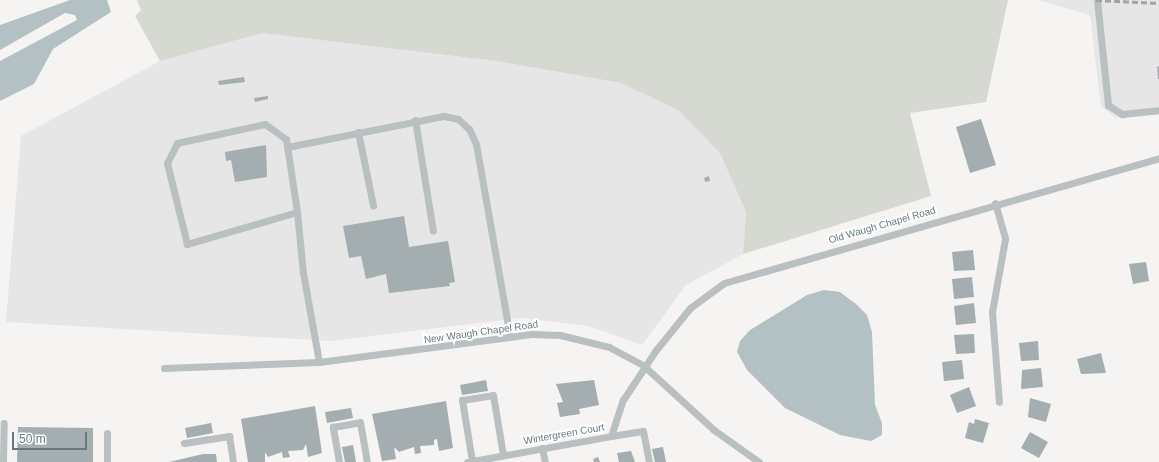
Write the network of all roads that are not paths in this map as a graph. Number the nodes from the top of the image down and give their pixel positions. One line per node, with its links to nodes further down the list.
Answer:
1 (1097, 0): 2 (street)
2 (1159, 110)
3 (415, 120): 4 (street); 10 (street); 11 (street)
4 (358, 132): 5 (street); 8 (street)
5 (287, 147): 9 (street); 9 (street)
6 (1159, 158): 7 (street, Old Waugh Chapel Road)
7 (996, 203): 13 (street, Old Waugh Chapel Road); 15 (street)
8 (373, 205)
9 (297, 212): 12 (street)
10 (433, 231)
11 (510, 336): 12 (street, New Waugh Chapel Road); 13 (street, New Waugh Chapel Road)
12 (319, 362): 14 (street, New Waugh Chapel Road)
13 (644, 366): 18 (street, Wintergreen Court); 30 (street, New Waugh Chapel Road)
14 (164, 368)
15 (999, 402)
16 (4, 423): 22 (street)
17 (107, 433): 23 (street)
18 (611, 436): 20 (street, Wintergreen Court); 29 (street)
19 (184, 443): 24 (street)
20 (542, 448): 21 (street, Wintergreen Court); 28 (street)
21 (503, 456): 27 (street, Wintergreen Court); 27 (street)
22 (3, 462)
23 (106, 462)
24 (234, 462)
25 (339, 462): 26 (street)
26 (367, 462)
27 (470, 462)
28 (545, 462)
29 (649, 462)
30 (759, 462)

